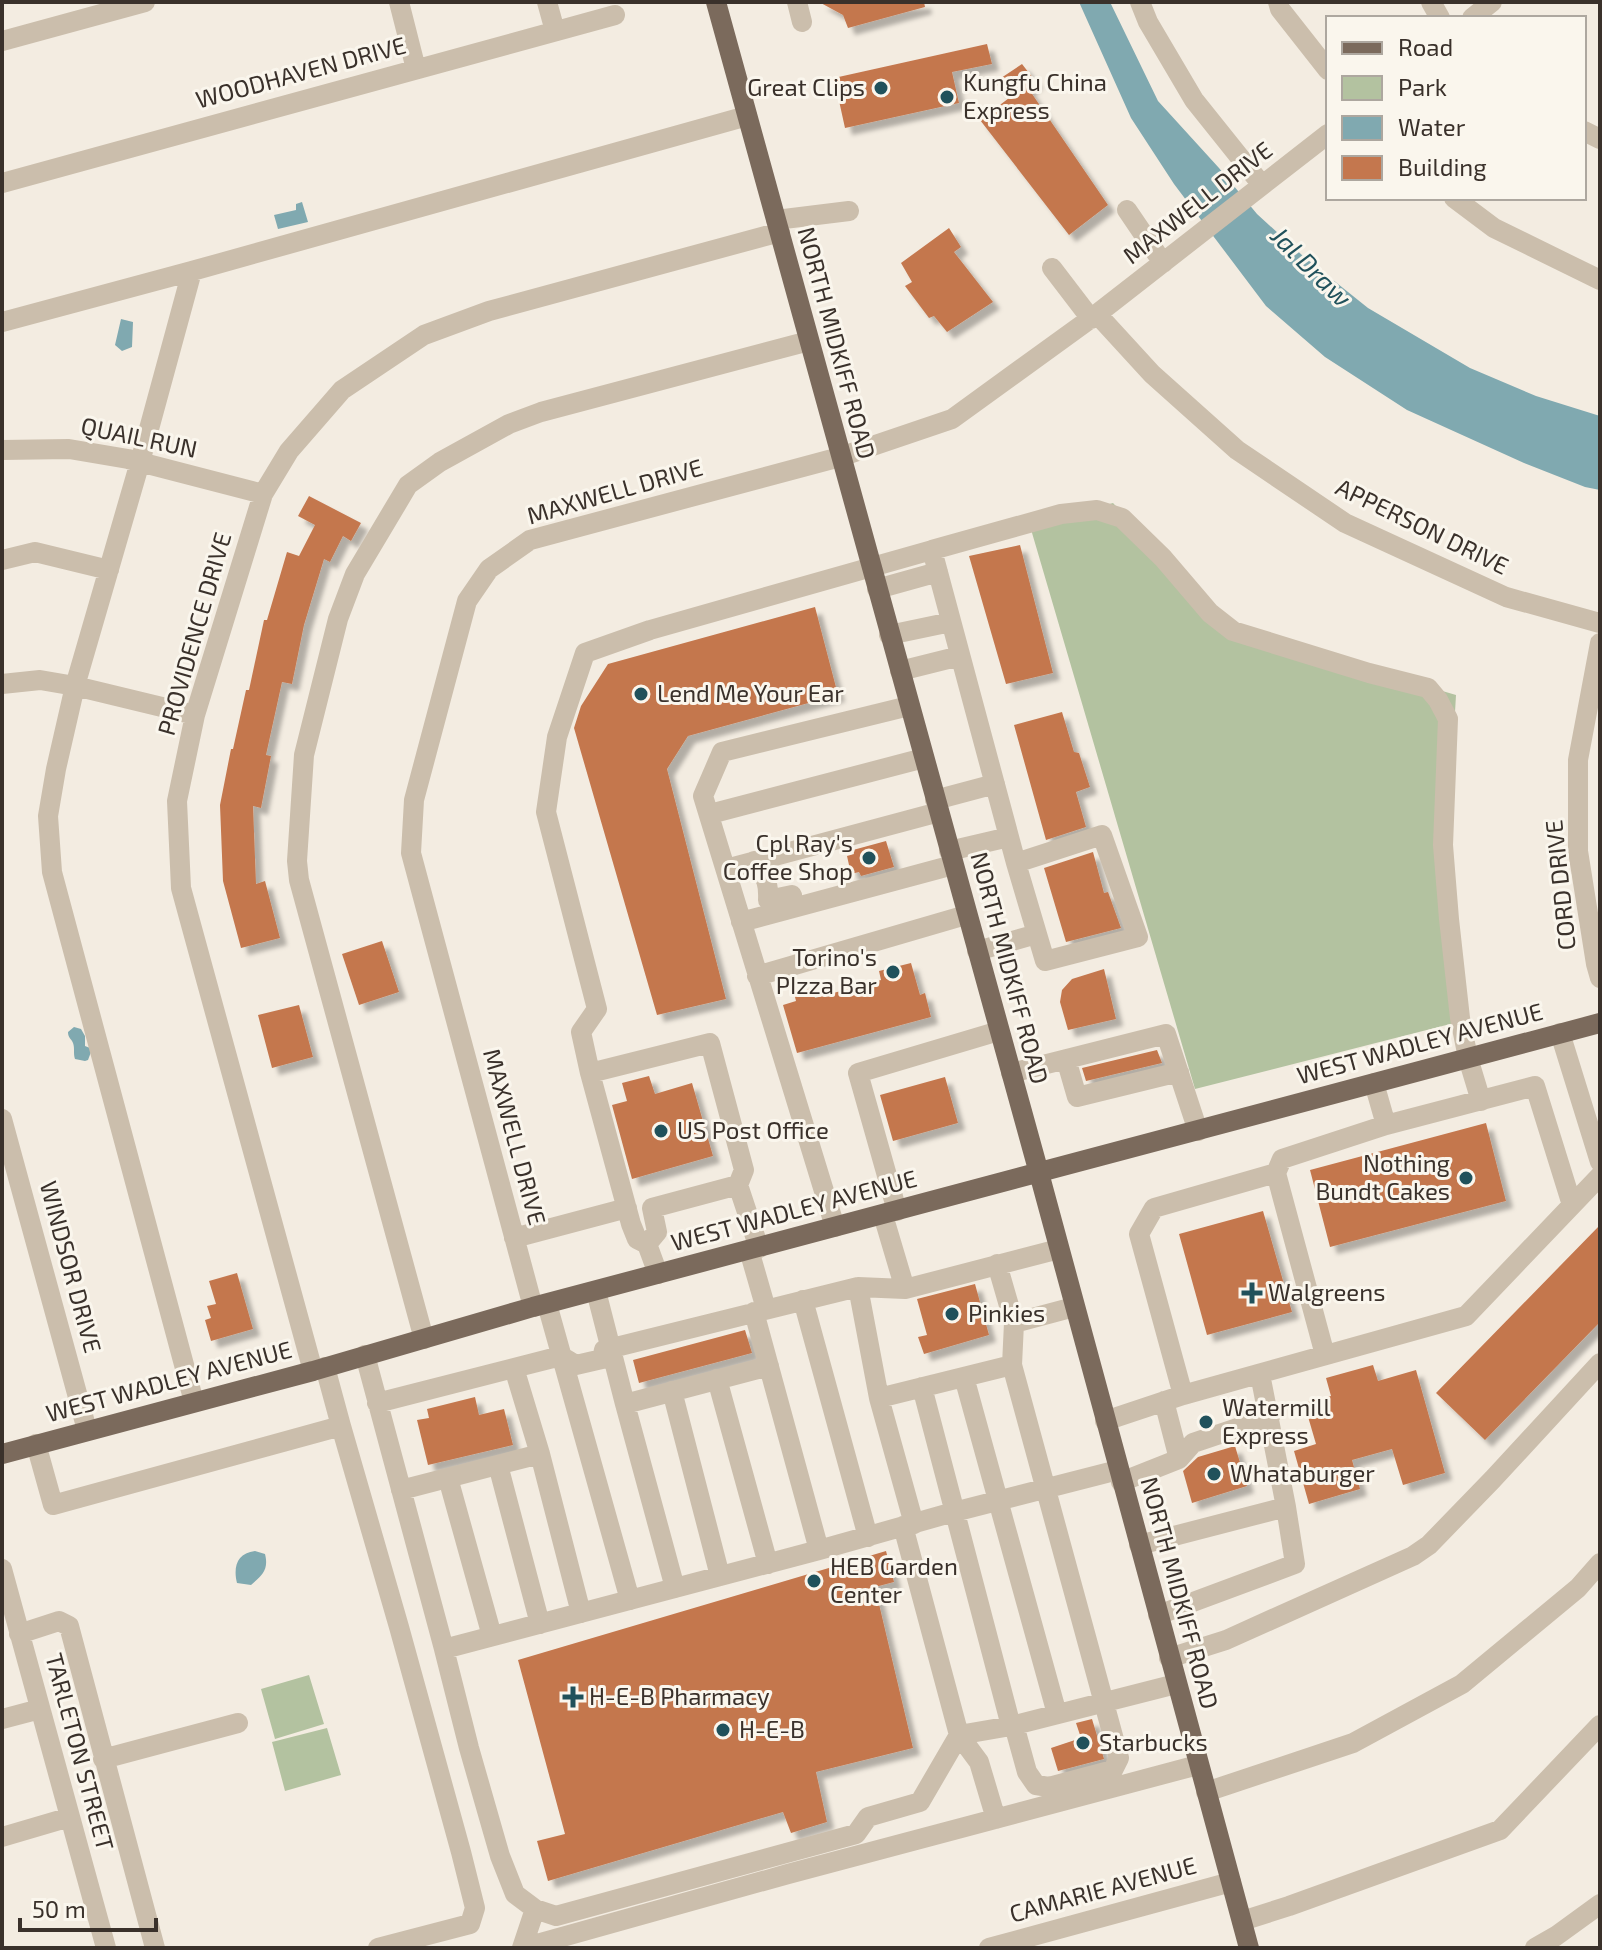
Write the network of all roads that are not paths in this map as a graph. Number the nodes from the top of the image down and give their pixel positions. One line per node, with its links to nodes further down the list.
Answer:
1 (145, 2): 13 (street)
2 (399, 2): 15 (street)
3 (547, 2): 12 (street)
4 (716, 2): 16 (main road, NORTH MIDKIFF ROAD)
5 (797, 2): 11 (street)
6 (1140, 2): 19 (street)
7 (1278, 2): 14 (street)
8 (1492, 2): 10 (street)
9 (615, 15): 12 (street, WOODHAVEN DRIVE)
10 (1474, 16)
11 (802, 22)
12 (555, 31): 15 (street, WOODHAVEN DRIVE)
13 (2, 41)
14 (1326, 67)
15 (416, 69): 18 (street, WOODHAVEN DRIVE)
16 (747, 116): 23 (main road, NORTH MIDKIFF ROAD); 26 (street)
17 (1326, 136): 19 (street, MAXWELL DRIVE)
18 (2, 183)
19 (1262, 185): 24 (street, MAXWELL DRIVE)
20 (1457, 200): 27 (street)
21 (1127, 210): 24 (street)
22 (849, 211): 23 (street, PROVIDENCE DRIVE)
23 (778, 226): 30 (main road, NORTH MIDKIFF ROAD); 34 (street, PROVIDENCE DRIVE)
24 (1163, 263): 28 (street, MAXWELL DRIVE)
25 (1052, 268): 28 (street, APPERSON DRIVE)
26 (192, 271): 29 (street); 33 (street)
27 (1600, 280)
28 (1094, 317): 32 (street, MAXWELL DRIVE); 42 (street, APPERSON DRIVE)
29 (2, 322)
30 (809, 341): 32 (main road, NORTH MIDKIFF ROAD); 103 (street)
31 (2, 450): 33 (street, QUAIL RUN)
32 (840, 457): 37 (main road, NORTH MIDKIFF ROAD); 89 (street, MAXWELL DRIVE)
33 (140, 462): 34 (street, QUAIL RUN); 38 (street)
34 (263, 494): 50 (street, PROVIDENCE DRIVE)
35 (932, 550): 37 (street); 39 (street); 70 (street)
36 (2, 560): 38 (street)
37 (871, 567): 40 (main road, NORTH MIDKIFF ROAD); 73 (street)
38 (109, 570): 48 (street)
39 (938, 572): 40 (street); 41 (street)
40 (877, 589): 43 (main road, NORTH MIDKIFF ROAD)
41 (951, 622): 43 (street); 45 (street)
42 (1600, 623)
43 (889, 635): 46 (main road, NORTH MIDKIFF ROAD)
44 (1600, 643): 66 (street, CORD DRIVE)
45 (960, 656): 46 (street); 52 (street)
46 (900, 671): 49 (main road, NORTH MIDKIFF ROAD)
47 (2, 684): 48 (street)
48 (75, 686): 50 (street); 120 (street)
49 (909, 706): 51 (main road, NORTH MIDKIFF ROAD); 54 (street)
50 (195, 715): 112 (street, PROVIDENCE DRIVE)
51 (924, 758): 53 (main road, NORTH MIDKIFF ROAD); 54 (street)
52 (995, 784): 53 (street); 55 (street)
53 (937, 806): 56 (main road, NORTH MIDKIFF ROAD); 57 (street)
54 (710, 814): 59 (street)
55 (1009, 837): 56 (street); 58 (street)
56 (951, 858): 60 (street); 61 (main road, NORTH MIDKIFF ROAD)
57 (755, 863): 59 (street); 60 (street)
58 (1016, 863): 63 (street); 63 (street)
59 (726, 869): 62 (street)
60 (902, 879): 62 (street)
61 (966, 915): 64 (main road, NORTH MIDKIFF ROAD); 65 (street)
62 (741, 922): 65 (street)
63 (1037, 934): 64 (street)
64 (977, 951): 68 (main road, NORTH MIDKIFF ROAD)
65 (757, 976): 88 (street)
66 (1600, 978)
67 (1600, 1023): 69 (main road, WEST WADLEY AVENUE)
68 (999, 1031): 74 (main road, NORTH MIDKIFF ROAD); 87 (street)
69 (1560, 1033): 70 (main road, WEST WADLEY AVENUE); 80 (street)
70 (1468, 1058): 75 (main road, WEST WADLEY AVENUE); 76 (street)
71 (1066, 1059): 72 (street); 72 (street); 74 (street)
72 (1179, 1072): 79 (street)
73 (590, 1073): 84 (street); 86 (street)
74 (1011, 1073): 81 (main road, NORTH MIDKIFF ROAD)
75 (1374, 1083): 78 (street); 79 (main road, WEST WADLEY AVENUE)
76 (1481, 1101): 78 (street); 85 (street)
77 (2, 1119): 126 (street, WINDSOR DRIVE)
78 (1386, 1125): 82 (street)
79 (1198, 1131): 81 (main road, WEST WADLEY AVENUE)
80 (1600, 1162)
81 (1039, 1173): 87 (main road, WEST WADLEY AVENUE); 92 (main road, NORTH MIDKIFF ROAD)
82 (1276, 1173): 106 (street); 119 (street)
83 (1600, 1176): 85 (street)
84 (738, 1185): 90 (street); 91 (street)
85 (1572, 1205): 106 (street)
86 (627, 1208): 89 (street); 90 (street)
87 (890, 1213): 88 (main road, WEST WADLEY AVENUE); 96 (street)
88 (835, 1227): 91 (main road, WEST WADLEY AVENUE)
89 (514, 1238): 99 (street, MAXWELL DRIVE)
90 (647, 1244): 94 (street)
91 (754, 1249): 94 (main road, WEST WADLEY AVENUE); 101 (street)
92 (1059, 1249): 93 (street); 100 (main road, NORTH MIDKIFF ROAD)
93 (997, 1264): 96 (street); 102 (street)
94 (658, 1274): 97 (main road, WEST WADLEY AVENUE)
95 (858, 1287): 96 (street); 98 (street); 118 (street)
96 (905, 1289)
97 (596, 1291): 99 (main road, WEST WADLEY AVENUE); 104 (street)
98 (803, 1300): 101 (street); 140 (street)
99 (540, 1306): 103 (main road, WEST WADLEY AVENUE); 107 (street, MAXWELL DRIVE)
100 (1074, 1307): 102 (street); 124 (main road, NORTH MIDKIFF ROAD)
101 (760, 1310): 104 (street); 110 (street)
102 (1014, 1323): 109 (street)
103 (424, 1339): 105 (main road, WEST WADLEY AVENUE)
104 (612, 1348): 107 (street); 122 (street)
105 (365, 1355): 112 (main road, WEST WADLEY AVENUE); 121 (street)
106 (1325, 1355): 113 (street)
107 (561, 1356): 111 (street); 148 (street, MAXWELL DRIVE)
108 (1600, 1363): 155 (street)
109 (1012, 1365): 114 (street); 135 (street)
110 (769, 1366): 115 (street); 142 (street)
111 (514, 1368): 121 (street); 129 (street)
112 (319, 1369): 120 (main road, WEST WADLEY AVENUE); 125 (street, PROVIDENCE DRIVE)
113 (1260, 1374): 119 (street); 123 (street)
114 (964, 1377): 116 (street); 136 (street)
115 (717, 1379): 117 (street); 144 (street)
116 (922, 1387): 118 (street); 138 (street)
117 (672, 1391): 122 (street); 145 (street)
118 (879, 1398): 139 (street)
119 (1174, 1398): 124 (street); 130 (street)
120 (194, 1402): 126 (main road, WEST WADLEY AVENUE)
121 (377, 1403): 134 (street)
122 (625, 1404): 147 (street)
123 (1270, 1417): 130 (street); 137 (street)
124 (1105, 1421): 132 (main road, NORTH MIDKIFF ROAD)
125 (341, 1426): 127 (street); 177 (street, PROVIDENCE DRIVE)
126 (87, 1430): 127 (main road, WEST WADLEY AVENUE)
127 (36, 1444): 128 (main road, WEST WADLEY AVENUE)
128 (2, 1454)
129 (540, 1454): 131 (street); 149 (street)
130 (1179, 1459): 132 (street)
131 (498, 1465): 133 (street); 151 (street)
132 (1120, 1476): 135 (street); 141 (main road, NORTH MIDKIFF ROAD)
133 (448, 1478): 134 (street); 153 (street)
134 (401, 1490): 154 (street)
135 (1045, 1490): 136 (street); 157 (street)
136 (998, 1501): 138 (street); 159 (street)
137 (1286, 1507): 141 (street); 150 (street)
138 (954, 1512): 139 (street); 162 (street)
139 (908, 1525): 140 (street); 164 (street)
140 (868, 1537): 142 (street)
141 (1139, 1545): 150 (main road, NORTH MIDKIFF ROAD)
142 (819, 1550): 144 (street)
143 (1600, 1563): 167 (street)
144 (768, 1564): 145 (street)
145 (720, 1576): 147 (street)
146 (4, 1582): 152 (street, TARLETON STREET)
147 (675, 1588): 148 (street)
148 (630, 1600): 149 (street)
149 (581, 1613): 151 (street)
150 (1158, 1615): 155 (main road, NORTH MIDKIFF ROAD)
151 (540, 1624): 153 (street)
152 (19, 1634): 158 (street, TARLETON STREET); 165 (street)
153 (492, 1636): 154 (street)
154 (444, 1649): 173 (street)
155 (1169, 1658): 156 (main road, NORTH MIDKIFF ROAD)
156 (1176, 1684): 157 (street); 166 (main road, NORTH MIDKIFF ROAD)
157 (1103, 1703): 159 (street); 162 (street)
158 (40, 1709): 160 (street); 168 (street, TARLETON STREET)
159 (1057, 1714): 162 (street)
160 (2, 1719)
161 (238, 1723): 165 (street)
162 (1012, 1725): 164 (street)
163 (1600, 1725): 174 (street)
164 (959, 1735): 169 (street); 173 (street)
165 (103, 1759): 176 (street)
166 (1198, 1765): 167 (main road, NORTH MIDKIFF ROAD); 169 (street)
167 (1206, 1792): 171 (main road, NORTH MIDKIFF ROAD)
168 (70, 1817): 170 (street); 175 (street, TARLETON STREET)
169 (996, 1819): 178 (street)
170 (2, 1837)
171 (1231, 1882): 174 (main road, NORTH MIDKIFF ROAD); 179 (street, CAMARIE AVENUE)
172 (1600, 1904): 181 (street)
173 (535, 1909): 178 (street)
174 (1242, 1921): 180 (main road, NORTH MIDKIFF ROAD)
175 (100, 1947)
176 (155, 1948)
177 (378, 1948)
178 (522, 1948)
179 (989, 1948)
180 (1249, 1948)
181 (1535, 1948)

